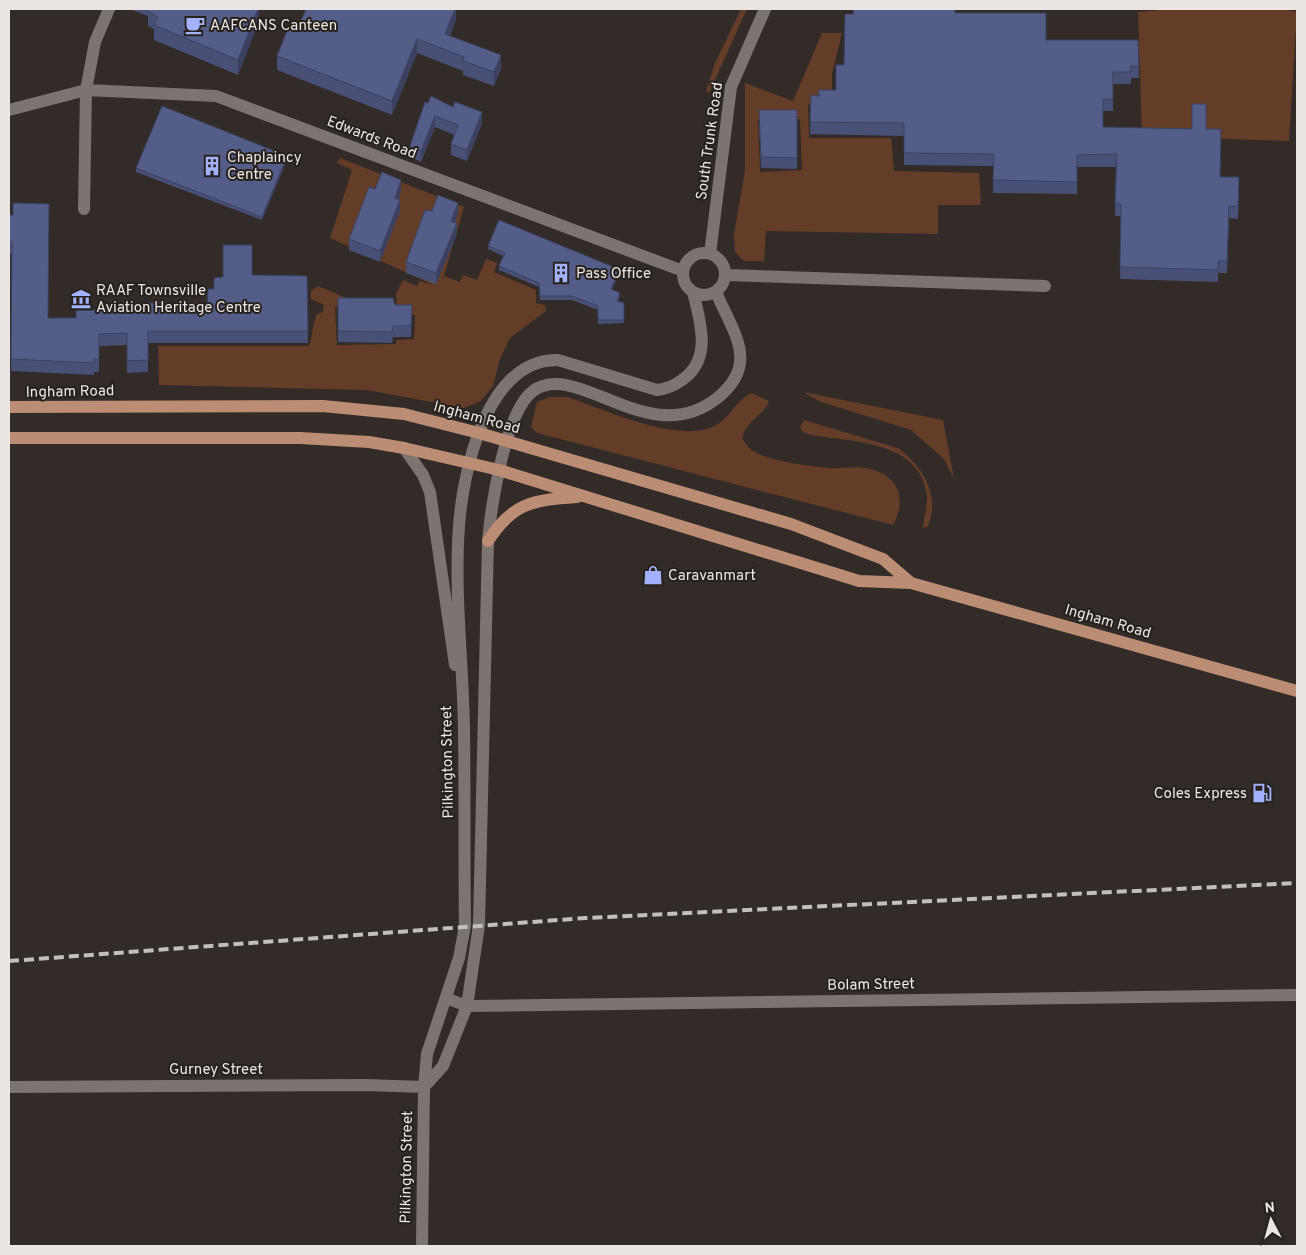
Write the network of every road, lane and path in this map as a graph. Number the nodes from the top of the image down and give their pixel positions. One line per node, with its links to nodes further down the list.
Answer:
1 (109, 9): 3 (street)
2 (765, 9): 6 (street, South Trunk Road)
3 (86, 90): 4 (street, Edwards Road); 5 (street); 7 (street, Edwards Road)
4 (9, 110)
5 (84, 209)
6 (710, 254): 7 (street); 8 (street)
7 (683, 271): 10 (street)
8 (726, 275): 9 (street); 11 (street)
9 (1045, 286)
10 (693, 292): 11 (street); 13 (street, Pilkington Street)
11 (716, 292): 15 (street)
12 (9, 408): 13 (main road, Ingham Road)
13 (479, 433): 15 (main road, Ingham Road); 17 (street, Pilkington Street)
14 (9, 438): 16 (main road, Ingham Road)
15 (507, 441): 18 (street); 21 (main road, Ingham Road)
16 (404, 448): 17 (main road, Ingham Road); 23 (street)
17 (470, 462): 18 (main road, Ingham Road); 23 (street, Pilkington Street)
18 (499, 470): 19 (main road, Ingham Road); 20 (street)
19 (587, 497): 20 (main road); 21 (main road, Ingham Road)
20 (488, 541): 26 (street)
21 (911, 583): 22 (main road, Ingham Road)
22 (1297, 691)
23 (464, 729): 25 (street, Pilkington Street)
24 (1297, 995): 26 (street, Bolam Street)
25 (446, 998): 26 (street, Bolam Street); 28 (street, Pilkington Street)
26 (468, 1006): 28 (street)
27 (9, 1087): 28 (street, Gurney Street)
28 (424, 1087): 29 (street, Pilkington Street)
29 (422, 1246)

